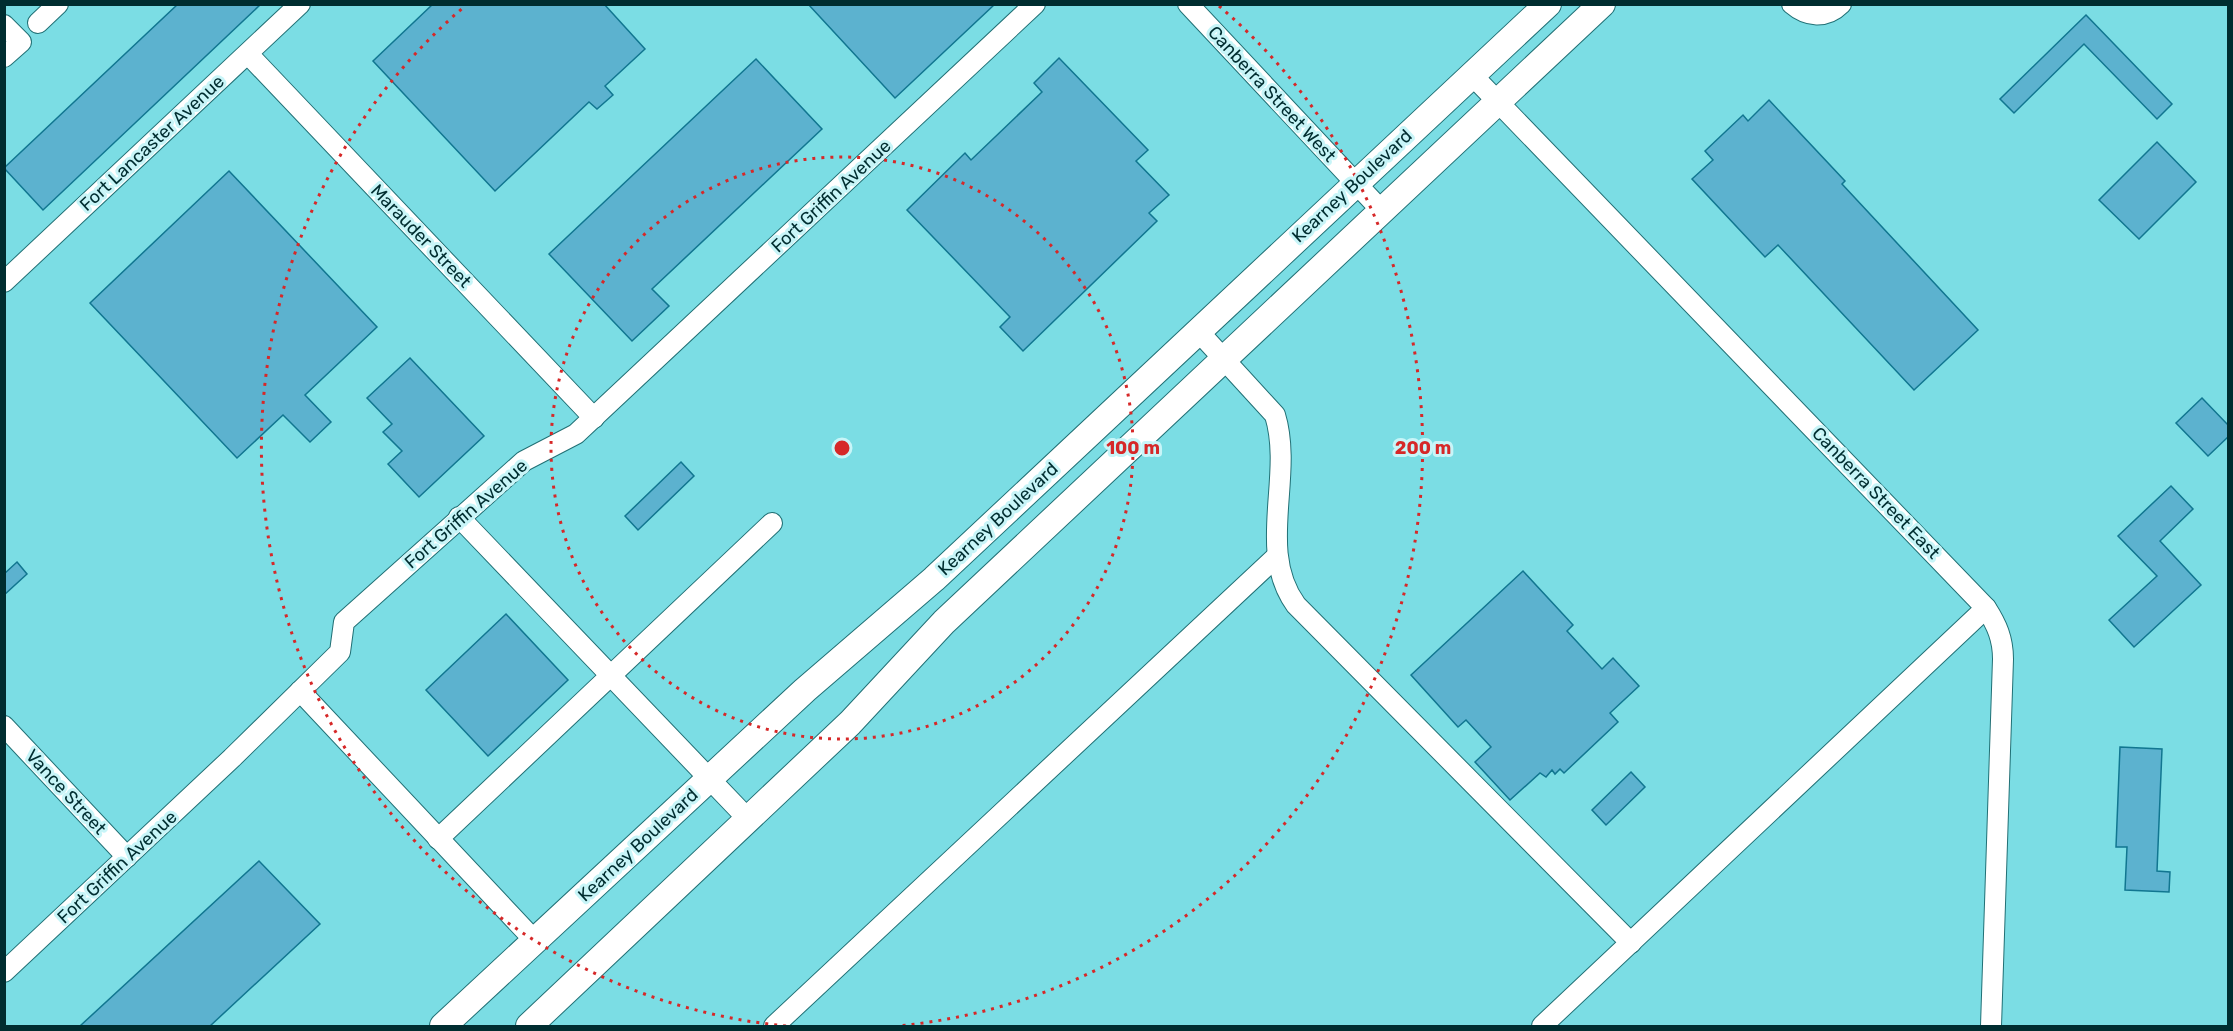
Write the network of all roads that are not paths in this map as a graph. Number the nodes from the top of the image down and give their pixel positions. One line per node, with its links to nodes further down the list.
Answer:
1 (58, 4): 9 (street)
2 (300, 4): 11 (street, Fort Lancaster Avenue)
3 (1035, 4): 20 (street, Fort Griffin Avenue)
4 (1188, 4): 15 (street, Canberra Street West)
5 (1548, 4): 13 (street, Kearney Boulevard)
6 (1602, 4): 14 (street, Kearney Boulevard)
7 (1792, 4): 8 (street)
8 (1840, 4)
9 (38, 23)
10 (4, 25): 12 (street)
11 (248, 54): 17 (street, Fort Lancaster Avenue); 20 (street, Marauder Street)
12 (4, 57)
13 (1472, 75): 14 (street, Canberra Street East); 15 (street, Kearney Boulevard)
14 (1497, 101): 16 (street, Kearney Boulevard); 24 (street, Canberra Street East)
15 (1355, 183): 16 (street, Canberra Street West); 18 (street, Kearney Boulevard)
16 (1381, 210): 19 (street, Kearney Boulevard)
17 (4, 282)
18 (1199, 332): 19 (street); 28 (street, Kearney Boulevard)
19 (1224, 359): 23 (street); 29 (street, Kearney Boulevard)
20 (594, 418): 21 (street, Fort Griffin Avenue)
21 (459, 517): 25 (street); 26 (street, Fort Griffin Avenue)
22 (772, 523): 25 (street)
23 (1277, 556): 33 (street); 37 (street)
24 (1986, 608): 33 (street); 39 (street, Canberra Street East)
25 (611, 676): 28 (street); 30 (street)
26 (300, 692): 30 (street); 31 (street, Fort Griffin Avenue)
27 (4, 726): 31 (street, Vance Street)
28 (709, 779): 29 (street); 32 (street, Kearney Boulevard)
29 (747, 818): 36 (street, Kearney Boulevard)
30 (438, 839): 32 (street)
31 (128, 857): 34 (street, Fort Griffin Avenue)
32 (535, 941): 35 (street, Kearney Boulevard)
33 (1631, 943): 38 (street)
34 (4, 972)
35 (443, 1026)
36 (529, 1026)
37 (774, 1026)
38 (1542, 1026)
39 (1991, 1026)

